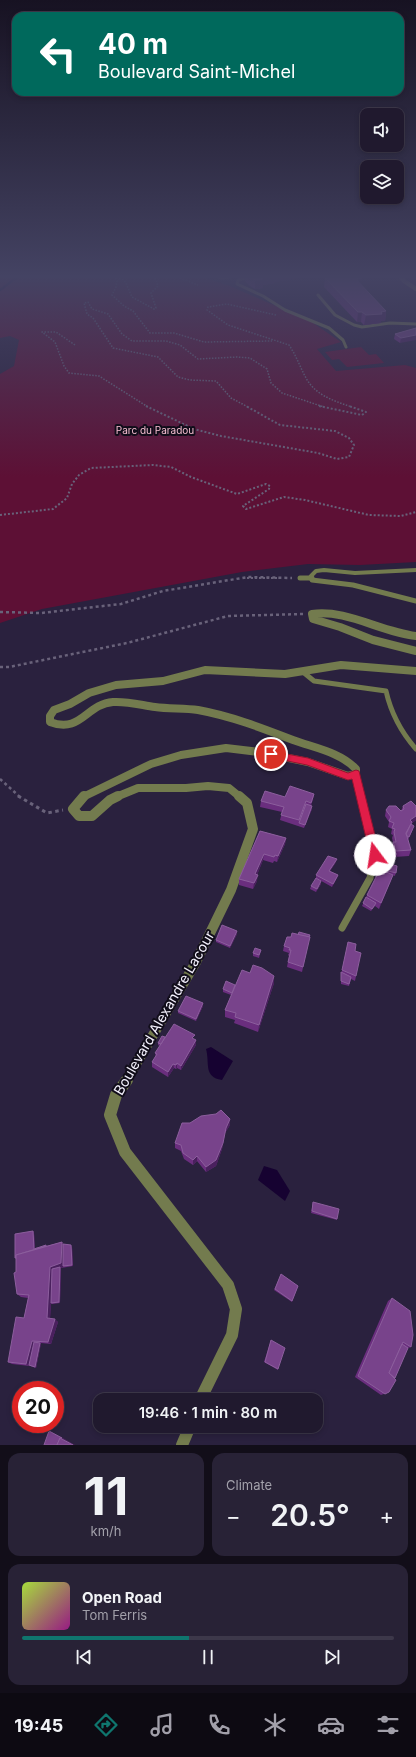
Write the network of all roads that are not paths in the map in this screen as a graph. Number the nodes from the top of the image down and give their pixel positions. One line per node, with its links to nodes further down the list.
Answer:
1 (344, 342): 2 (lane)
2 (346, 347)
3 (416, 570): 5 (lane)
4 (300, 578): 5 (lane)
5 (312, 578): 6 (lane)
6 (416, 601)
7 (416, 636): 8 (street)
8 (416, 651)
9 (416, 671): 10 (street)
10 (303, 672): 11 (lane); 12 (street)
11 (416, 749)
12 (356, 774): 13 (lane); 14 (street, Boulevard Alexandre Lacour)
13 (342, 928)
14 (203, 1393)
15 (187, 1433): 16 (street)
16 (182, 1445)

